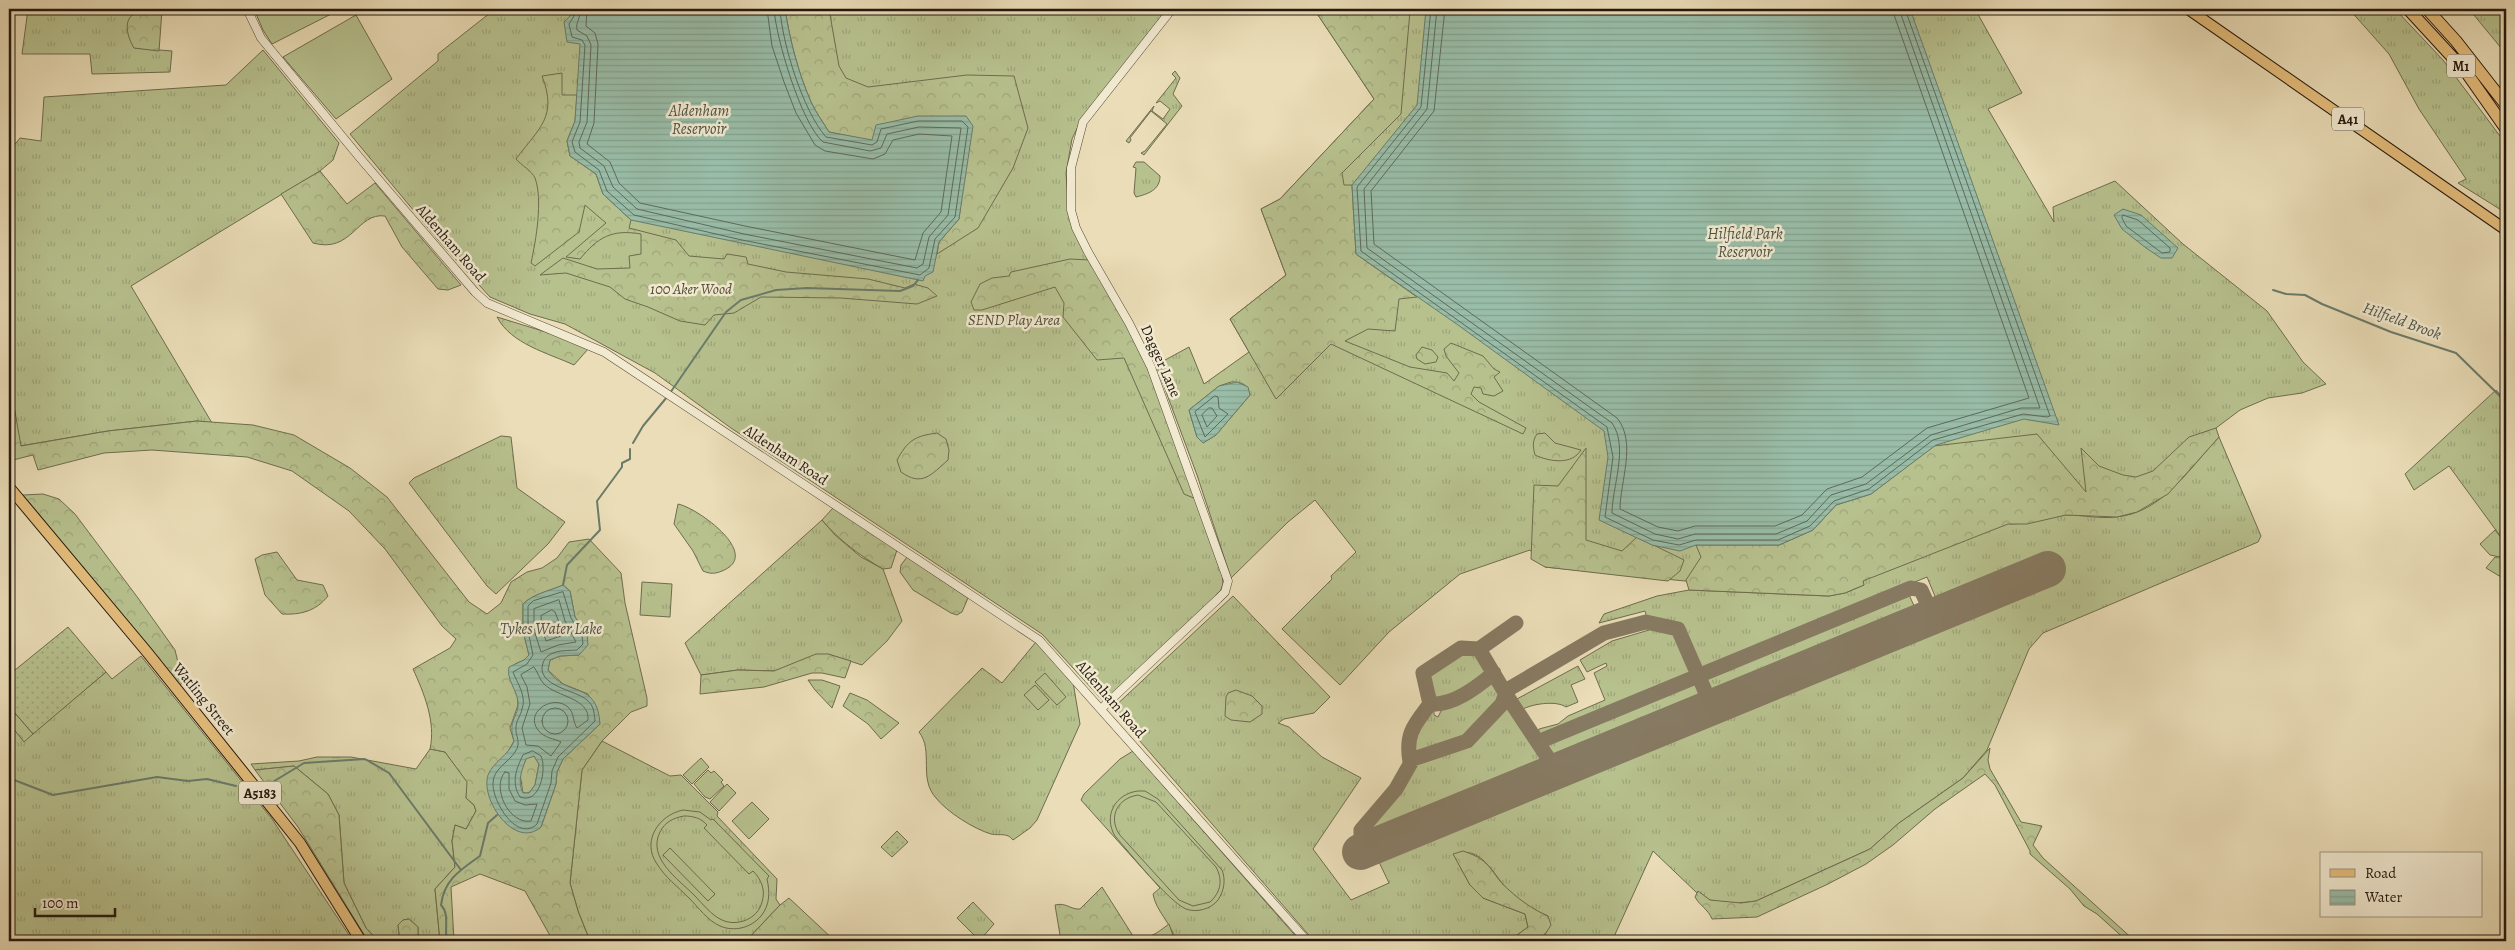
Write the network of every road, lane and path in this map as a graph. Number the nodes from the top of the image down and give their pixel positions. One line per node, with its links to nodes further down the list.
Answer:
1 (247, 9): 10 (street, Aldenham Road)
2 (1172, 9): 10 (street, Dagger Lane)
3 (2188, 9): 8 (main road, A41)
4 (2408, 9): 7 (highway, M1)
5 (2427, 9): 6 (highway, M1)
6 (2506, 105)
7 (2506, 129)
8 (2506, 230)
9 (9, 487): 11 (main road, Watling Street / A5183)
10 (1101, 709): 12 (street, Aldenham Road)
11 (362, 941)
12 (1307, 941)

